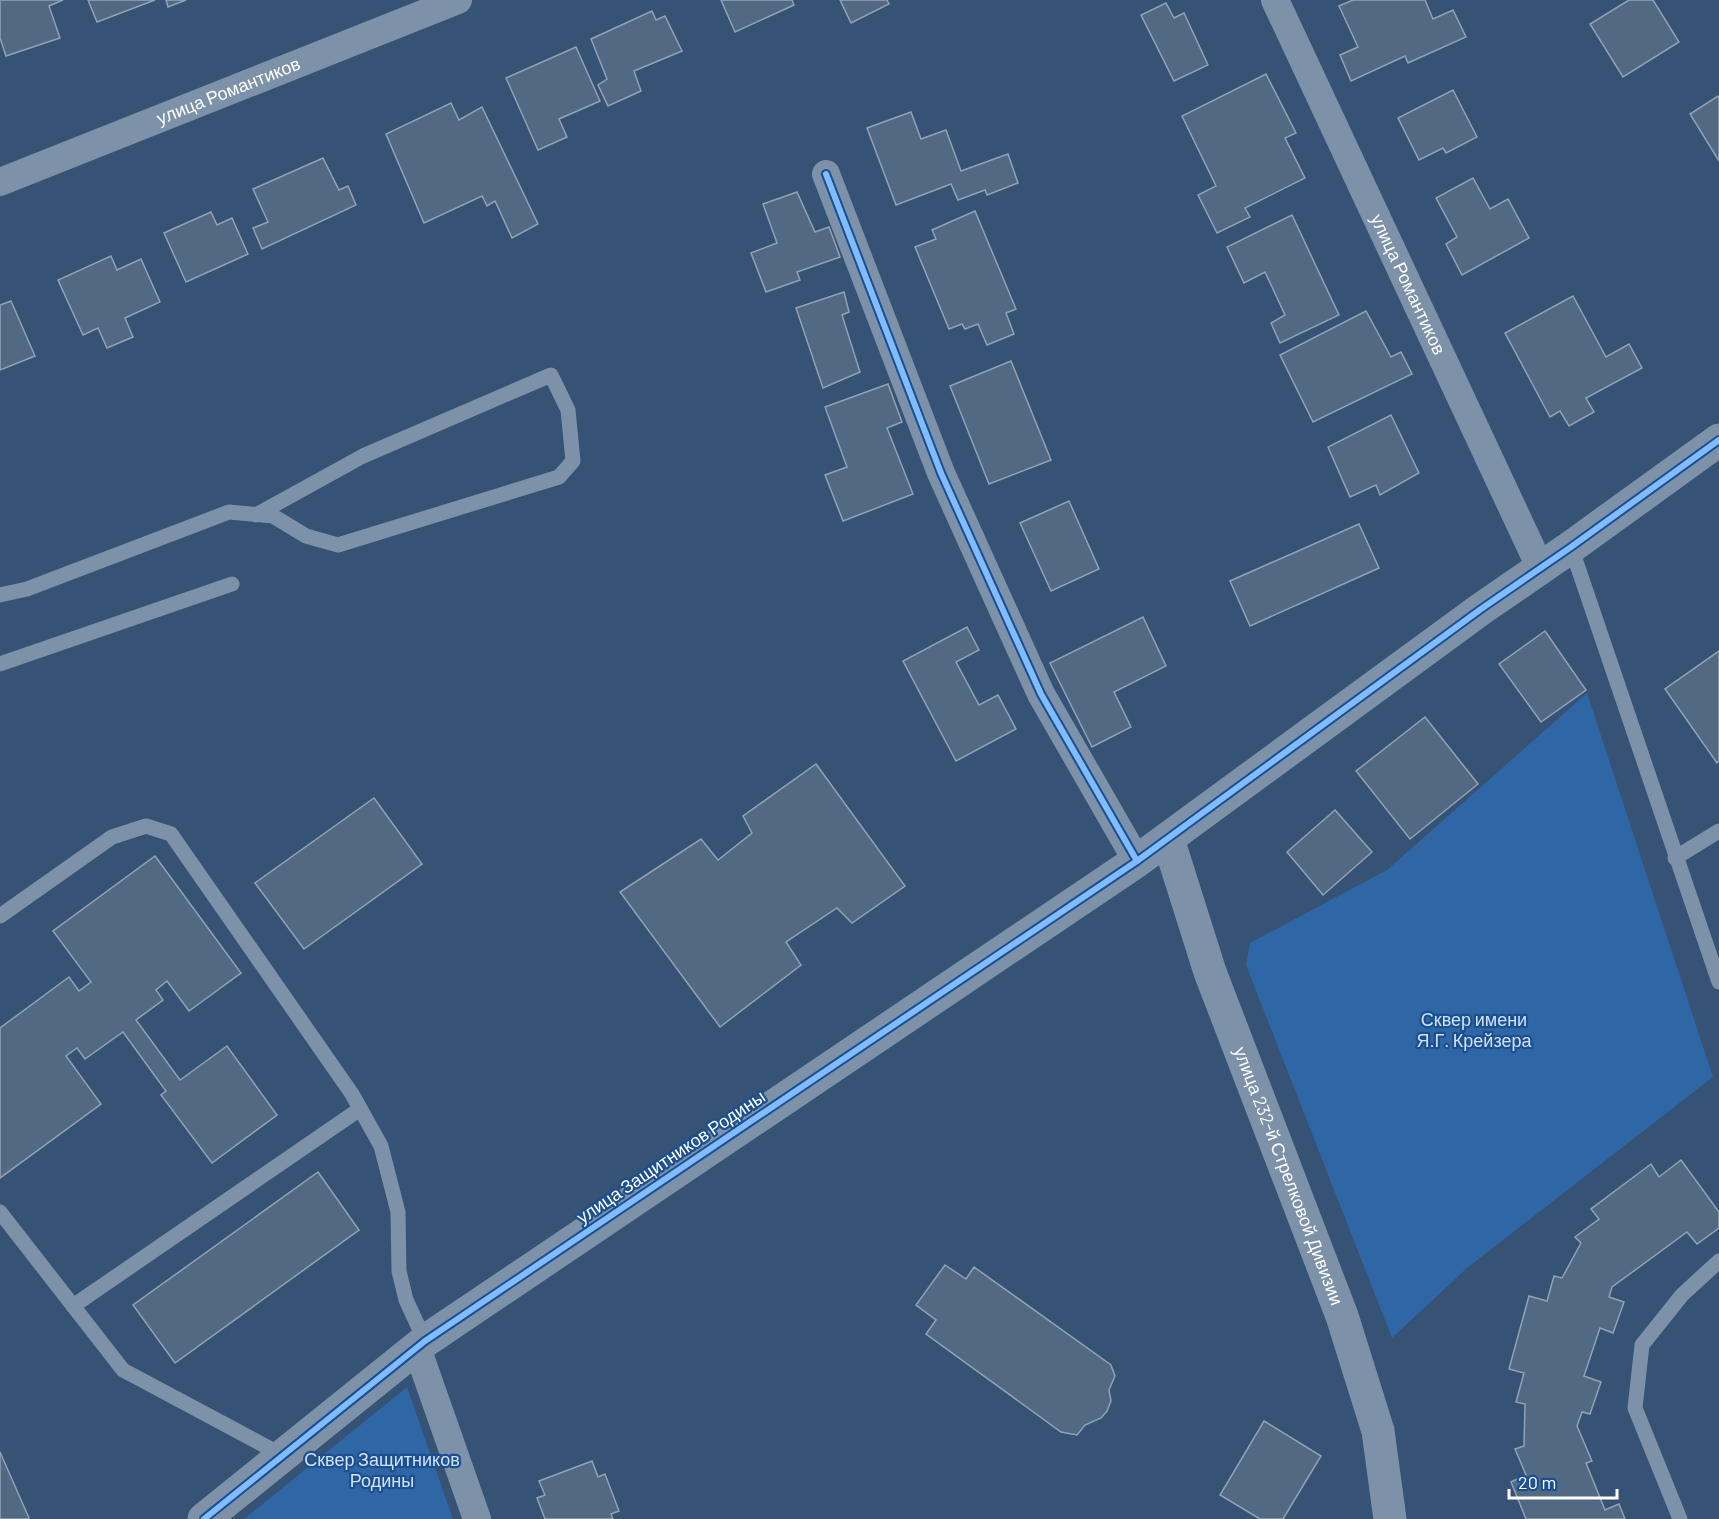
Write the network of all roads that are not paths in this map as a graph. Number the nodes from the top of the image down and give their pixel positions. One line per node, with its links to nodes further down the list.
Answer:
1 (458, 0): 4 (street, улица Романтиков)
2 (1275, 0): 8 (street, улица Романтиков)
3 (826, 174): 15 (street)
4 (0, 182)
5 (1719, 440): 7 (street, улица Защитников Родины)
6 (256, 515): 6 (lane); 10 (lane)
7 (1571, 547): 8 (street, улица Защитников Родины); 14 (lane)
8 (1540, 567): 13 (street, улица Защитников Родины)
9 (232, 584): 11 (lane)
10 (0, 595)
11 (0, 663)
12 (1719, 831): 14 (lane)
13 (1168, 839): 15 (street, улица Защитников Родины); 26 (street, улица 232-й Стрелковой Дивизии)
14 (1675, 858): 17 (lane)
15 (1137, 861): 22 (street, улица Защитников Родины)
16 (0, 916): 18 (lane)
17 (1719, 982)
18 (360, 1109): 21 (lane); 22 (lane)
19 (0, 1212): 21 (lane)
20 (1719, 1261): 27 (lane)
21 (73, 1306): 23 (lane)
22 (421, 1344): 23 (street, улица Защитников Родины); 25 (street)
23 (282, 1455): 24 (street, улица Защитников Родины)
24 (204, 1519)
25 (477, 1519)
26 (1390, 1519)
27 (1680, 1519)

